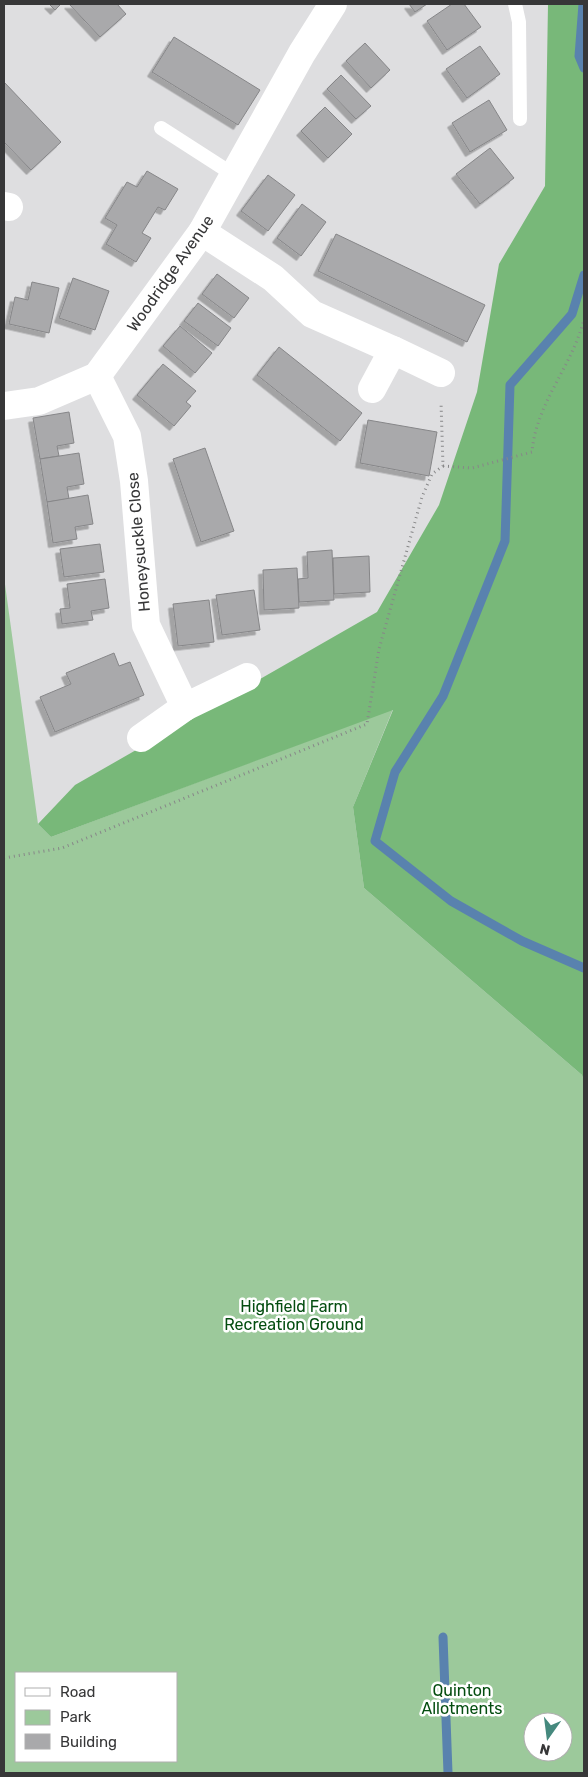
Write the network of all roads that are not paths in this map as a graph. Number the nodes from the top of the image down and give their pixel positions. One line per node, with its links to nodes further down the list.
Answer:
1 (333, 4): 5 (street, Woodridge Avenue)
2 (515, 4): 3 (lane)
3 (520, 119)
4 (160, 128): 5 (lane)
5 (234, 175): 6 (street, Woodridge Avenue)
6 (202, 232): 7 (street); 9 (street, Woodridge Avenue)
7 (393, 350): 8 (street); 10 (street)
8 (441, 373)
9 (97, 376): 11 (street); 13 (street, Honeysuckle Close)
10 (372, 389)
11 (4, 406)
12 (247, 677): 13 (street)
13 (185, 707): 14 (street)
14 (141, 738)

